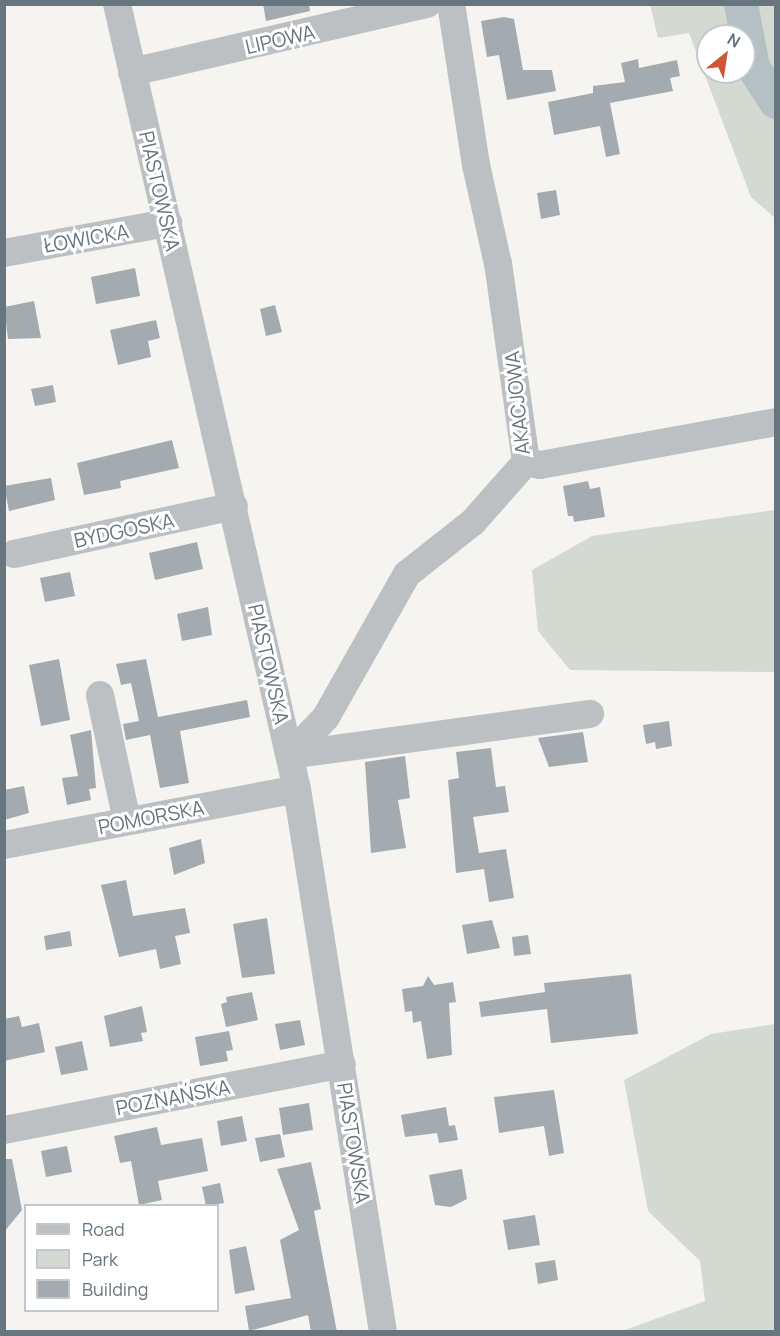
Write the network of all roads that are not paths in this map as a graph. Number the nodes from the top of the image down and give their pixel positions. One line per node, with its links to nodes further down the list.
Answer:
1 (117, 4): 4 (street, PIASTOWSKA)
2 (427, 4): 4 (street, LIPOWA)
3 (451, 4): 8 (street, AKACJOWA)
4 (132, 72): 5 (street, PIASTOWSKA)
5 (168, 223): 6 (street, ŁOWICKA); 9 (street, PIASTOWSKA)
6 (4, 253)
7 (776, 422): 8 (street)
8 (526, 462): 13 (street, AKACJOWA)
9 (234, 507): 10 (street, BYDGOSKA); 13 (street, PIASTOWSKA)
10 (14, 554)
11 (99, 695): 15 (street)
12 (590, 714): 13 (street)
13 (290, 755): 14 (street, PIASTOWSKA)
14 (297, 789): 15 (street, POMORSKA); 17 (street, PIASTOWSKA)
15 (127, 821): 16 (street, POMORSKA)
16 (4, 845)
17 (342, 1064): 18 (street, POZNAŃSKA); 19 (street, PIASTOWSKA)
18 (4, 1130)
19 (383, 1332)

